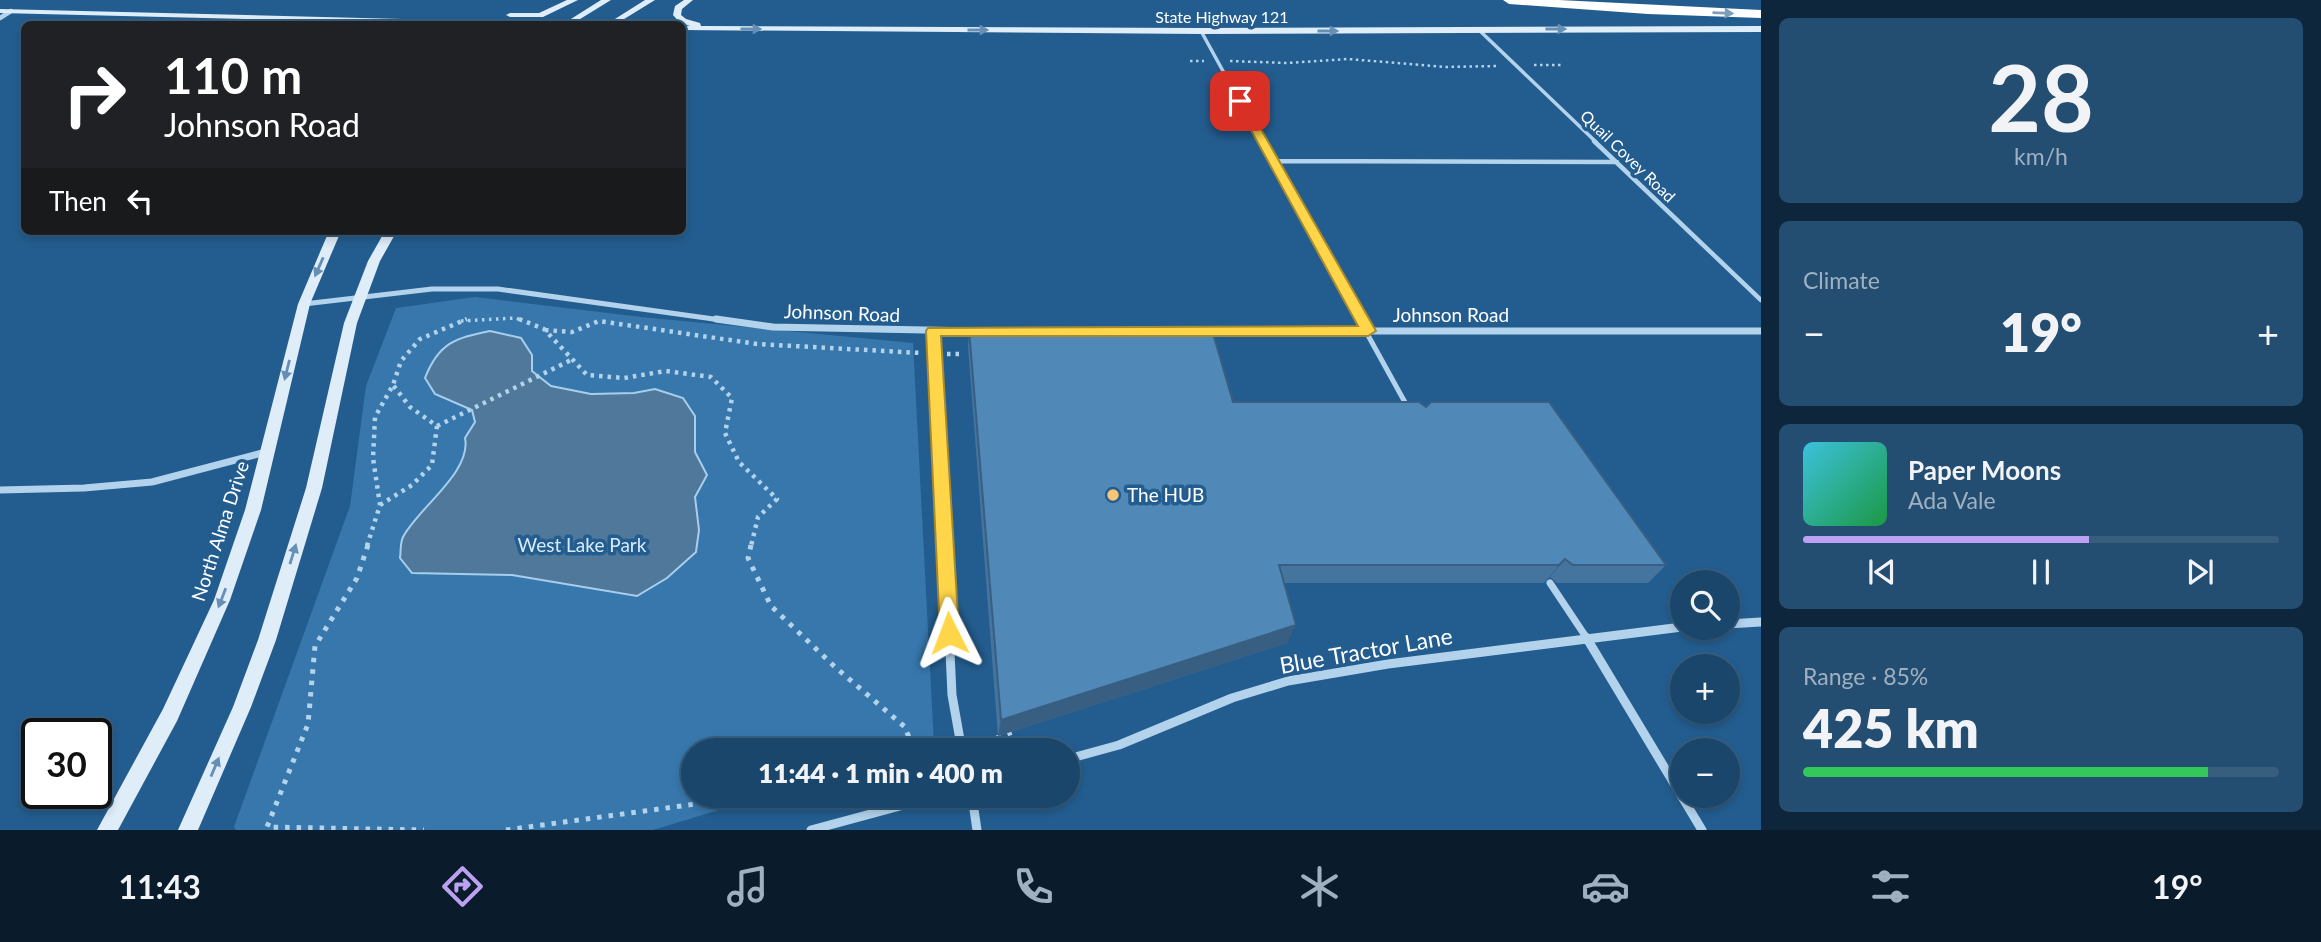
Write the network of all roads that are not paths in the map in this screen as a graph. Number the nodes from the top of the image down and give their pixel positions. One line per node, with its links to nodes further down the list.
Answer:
1 (574, 0): 10 (main road)
2 (607, 0): 12 (main road)
3 (651, 0): 13 (main road)
4 (689, 0): 14 (main road)
5 (1508, 0): 8 (highway, one-way to 8)
6 (0, 11): 7 (main road)
7 (11, 11): 9 (street); 10 (main road)
8 (1761, 14)
9 (0, 18)
10 (302, 19): 11 (main road)
11 (391, 21)
12 (572, 21)
13 (616, 21)
14 (684, 21)
15 (686, 22): 17 (main road)
16 (686, 29): 17 (main road, State Highway 121)
17 (718, 29): 20 (main road, State Highway 121, one-way to 20)
18 (1761, 29): 19 (main road, State Highway 121, one-way to 18)
19 (1479, 30): 20 (main road, State Highway 121, one-way to 19); 22 (lane, Quail Covey Road)
20 (1201, 32): 21 (lane)
21 (1273, 161): 22 (lane); 31 (lane)
22 (1617, 162): 26 (lane, Quail Covey Road)
23 (333, 235): 27 (main road, North Alma Drive, one-way to 27)
24 (388, 235): 25 (main road)
25 (359, 296): 27 (street, Johnson Road); 28 (street, Johnson Road); 46 (main road, one-way to 25)
26 (1761, 300)
27 (304, 304): 34 (main road, North Alma Drive, one-way to 34)
28 (934, 331): 29 (street, Johnson Road); 41 (street)
29 (988, 331)
30 (1192, 331): 31 (street, Johnson Road)
31 (1368, 331): 32 (street, Johnson Road); 33 (lane)
32 (1761, 331)
33 (1409, 409)
34 (267, 452): 35 (street); 45 (main road, North Alma Drive, one-way to 45)
35 (0, 490)
36 (1550, 583): 40 (lane)
37 (1761, 622): 38 (street)
38 (1740, 623)
39 (1670, 628): 40 (street, Blue Tractor Lane)
40 (1586, 637): 42 (street, Blue Tractor Lane); 49 (street)
41 (960, 738)
42 (1080, 756)
43 (893, 808): 47 (street)
44 (974, 808): 48 (street)
45 (107, 830)
46 (188, 830)
47 (811, 830)
48 (977, 830)
49 (1702, 830)

